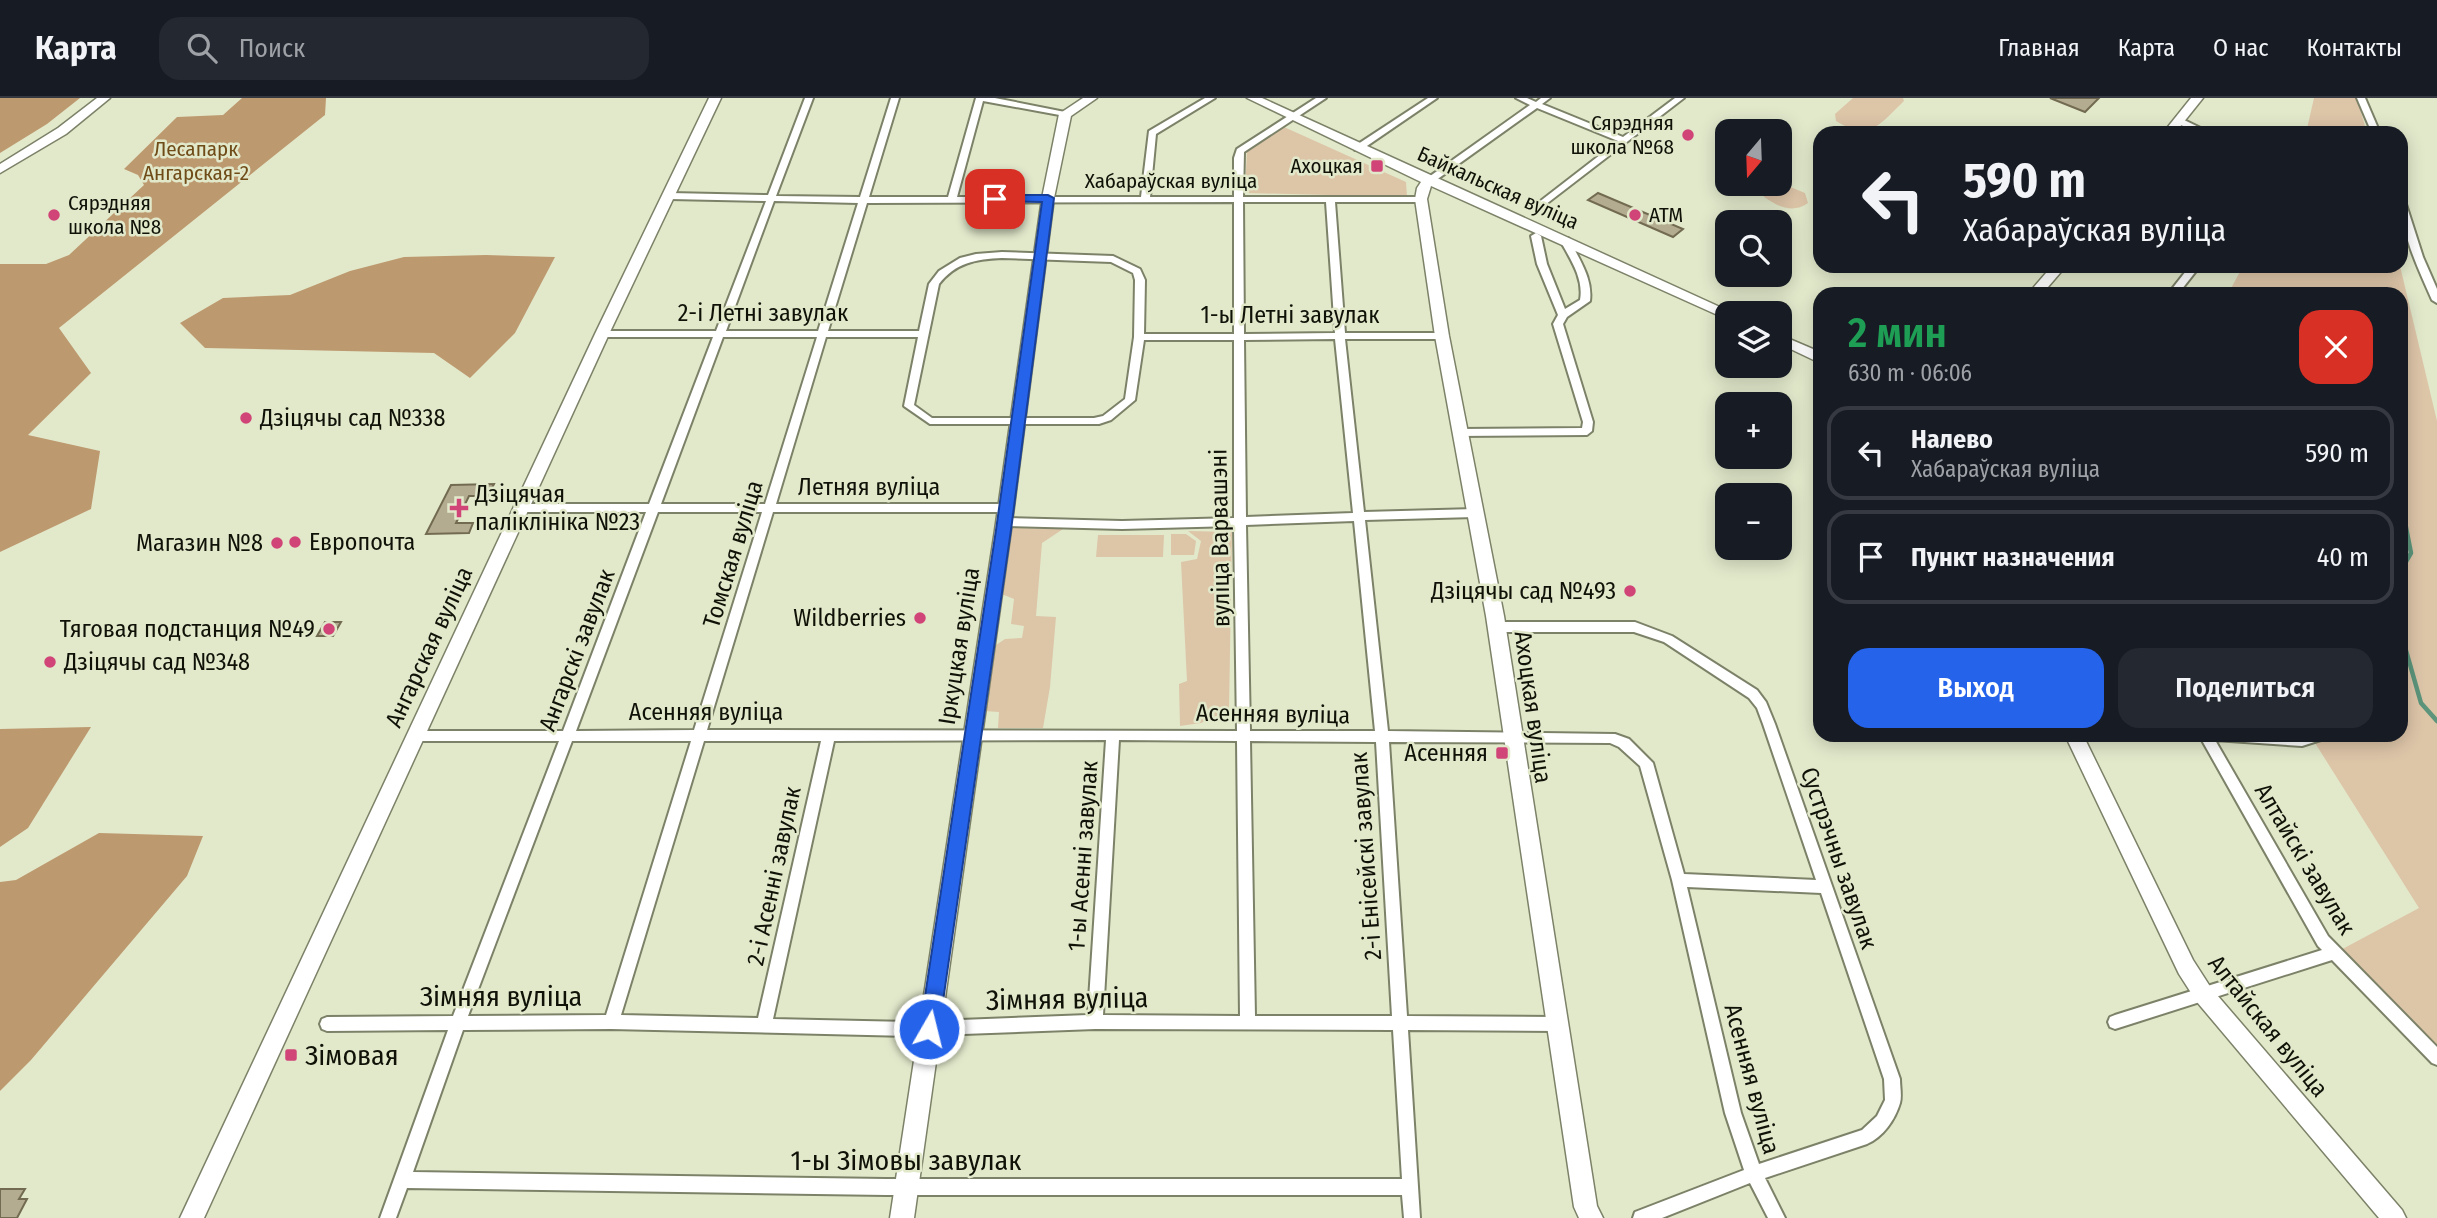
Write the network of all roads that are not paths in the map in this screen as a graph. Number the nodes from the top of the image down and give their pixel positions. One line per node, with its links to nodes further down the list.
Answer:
1 (104, 98): 25 (street)
2 (715, 98): 27 (street, Ангарская вуліца)
3 (809, 98): 28 (street, Ангарскі завулак)
4 (895, 98): 34 (street, Томская вуліца)
5 (981, 98): 17 (street); 31 (street)
6 (1091, 98): 17 (street)
7 (1211, 98): 30 (street)
8 (1253, 98): 18 (street, Байкальская вуліца)
9 (1322, 98): 18 (street, вуліца Варвашэні)
10 (1433, 98): 24 (street)
11 (1520, 98): 16 (street)
12 (1546, 98): 16 (street)
13 (1680, 98): 23 (street)
14 (2197, 98): 19 (street)
15 (2361, 98): 22 (street)
16 (1536, 104): 23 (street); 26 (street)
17 (1065, 114): 29 (street, Іркуцкая вуліца)
18 (1291, 117): 24 (street, Байкальская вуліца); 32 (street, вуліца Варвашэні)
19 (2179, 121): 20 (street); 21 (street)
20 (2175, 126)
21 (2191, 126)
22 (2373, 126)
23 (1624, 141): 36 (street)
24 (1358, 148): 26 (street, Байкальская вуліца)
25 (0, 169)
26 (1429, 181): 33 (street); 39 (street, Байкальская вуліца)
27 (670, 196): 28 (street, Хабараўская вуліца); 46 (street, Ангарская вуліца)
28 (770, 198): 34 (street, Хабараўская вуліца); 48 (street, Ангарскі завулак)
29 (1048, 198): 30 (street, Хабараўская вуліца); 31 (street, Хабараўская вуліца); 40 (street, Іркуцкая вуліца)
30 (1145, 198): 32 (street, Хабараўская вуліца)
31 (952, 199): 34 (street, Хабараўская вуліца)
32 (1236, 199): 35 (street, Хабараўская вуліца); 50 (street, вуліца Варвашэні)
33 (1421, 199): 35 (street, Хабараўская вуліца); 52 (street, Ахоцкая вуліца)
34 (862, 200): 49 (street, Томская вуліца)
35 (1330, 200): 51 (street, 2-і Енісейскі завулак)
36 (1538, 206)
37 (2408, 224): 43 (street)
38 (1536, 236): 45 (street)
39 (1565, 240): 44 (street, Байкальская вуліца); 45 (street)
40 (1042, 256): 47 (street); 53 (street); 56 (street, Іркуцкая вуліца)
41 (2053, 273): 42 (street)
42 (2041, 287)
43 (2437, 300)
44 (1715, 309)
45 (1563, 315): 57 (street)
46 (602, 334): 48 (street, 2-і Летні завулак); 58 (street, Ангарская вуліца)
47 (925, 334): 49 (street, 2-і Летні завулак); 56 (street)
48 (719, 335): 49 (street, 2-і Летні завулак); 59 (street, Ангарскі завулак)
49 (822, 335): 60 (street, Томская вуліца)
50 (1238, 335): 51 (street, 1-ы Летні завулак); 53 (street, 1-ы Летні завулак); 64 (street, вуліца Варвашэні)
51 (1340, 336): 52 (street, 1-ы Летні завулак); 62 (street, 2-і Енісейскі завулак)
52 (1442, 336): 57 (street, Ахоцкая вуліца)
53 (1139, 337): 56 (street)
54 (1792, 345): 55 (street)
55 (1813, 355)
56 (1017, 421): 63 (street, Іркуцкая вуліца)
57 (1460, 433): 61 (street, Ахоцкая вуліца)
58 (523, 508): 59 (street, Летняя вуліца); 70 (street, Ангарская вуліца)
59 (654, 508): 60 (street, Летняя вуліца); 66 (street, Ангарскі завулак)
60 (768, 508): 63 (street, Летняя вуліца); 71 (street, Томская вуліца)
61 (1475, 513): 62 (street, Летняя вуліца); 65 (street, Ахоцкая вуліца)
62 (1358, 514): 64 (street, Летняя вуліца); 74 (street, 2-і Енісейскі завулак)
63 (1005, 515): 64 (street, Летняя вуліца); 68 (street, Іркуцкая вуліца)
64 (1240, 521): 72 (street, вуліца Варвашэні)
65 (1497, 627): 73 (street, Ахоцкая вуліца); 78 (street, Сустрэчны завулак)
66 (569, 734): 70 (street, Асенняя вуліца); 71 (street, Асенняя вуліца); 81 (street, Ангарскі завулак)
67 (829, 735): 68 (street, Асенняя вуліца); 71 (street, Асенняя вуліца); 89 (street, 2-і Асенні завулак)
68 (972, 735): 69 (street, Асенняя вуліца); 90 (street, Іркуцкая вуліца)
69 (1113, 735): 72 (street, Асенняя вуліца); 83 (street, 1-ы Асенні завулак)
70 (416, 736): 96 (street, Ангарская вуліца)
71 (698, 736): 82 (street, Томская вуліца)
72 (1245, 737): 74 (street, Асенняя вуліца); 85 (street, вуліца Варвашэні)
73 (1512, 737): 74 (street, Асенняя вуліца); 77 (street, Асенняя вуліца); 88 (street, Ахоцкая вуліца)
74 (1382, 738): 87 (street, 2-і Енісейскі завулак)
75 (2077, 742): 80 (street, Алтайская вуліца)
76 (2209, 742): 79 (street, Алтайскі завулак)
77 (1679, 880): 78 (street); 92 (street, Асенняя вуліца)
78 (1824, 887): 92 (street, Сустрэчны завулак)
79 (2335, 953): 80 (street); 91 (street, Алтайскі завулак)
80 (2204, 995): 84 (street); 103 (street, Алтайская вуліца)
81 (459, 1021): 82 (street, Зімняя вуліца); 86 (street, Зімняя вуліца); 93 (street, Ангарскі завулак)
82 (611, 1021): 89 (street, Зімняя вуліца)
83 (1095, 1022): 85 (street, Зімняя вуліца); 90 (street, Зімняя вуліца)
84 (2115, 1022)
85 (1248, 1023): 87 (street, Зімняя вуліца)
86 (327, 1024)
87 (1400, 1024): 88 (street, Зімняя вуліца); 95 (street, 2-і Енісейскі завулак)
88 (1556, 1024): 100 (street, Ахоцкая вуліца)
89 (764, 1026): 90 (street, Зімняя вуліца)
90 (929, 1029): 94 (street, Іркуцкая вуліца)
91 (2437, 1058)
92 (1754, 1174): 101 (street); 102 (street, Асенняя вуліца)
93 (403, 1180): 94 (street, 1-ы Зімовы завулак); 97 (street, Ангарскі завулак)
94 (907, 1186): 95 (street, 1-ы Зімовы завулак); 98 (street, Іркуцкая вуліца)
95 (1409, 1186): 99 (street, 2-і Енісейскі завулак)
96 (192, 1218)
97 (388, 1218)
98 (902, 1218)
99 (1412, 1218)
100 (1591, 1218)
101 (1641, 1218)
102 (1777, 1218)
103 (2394, 1218)

